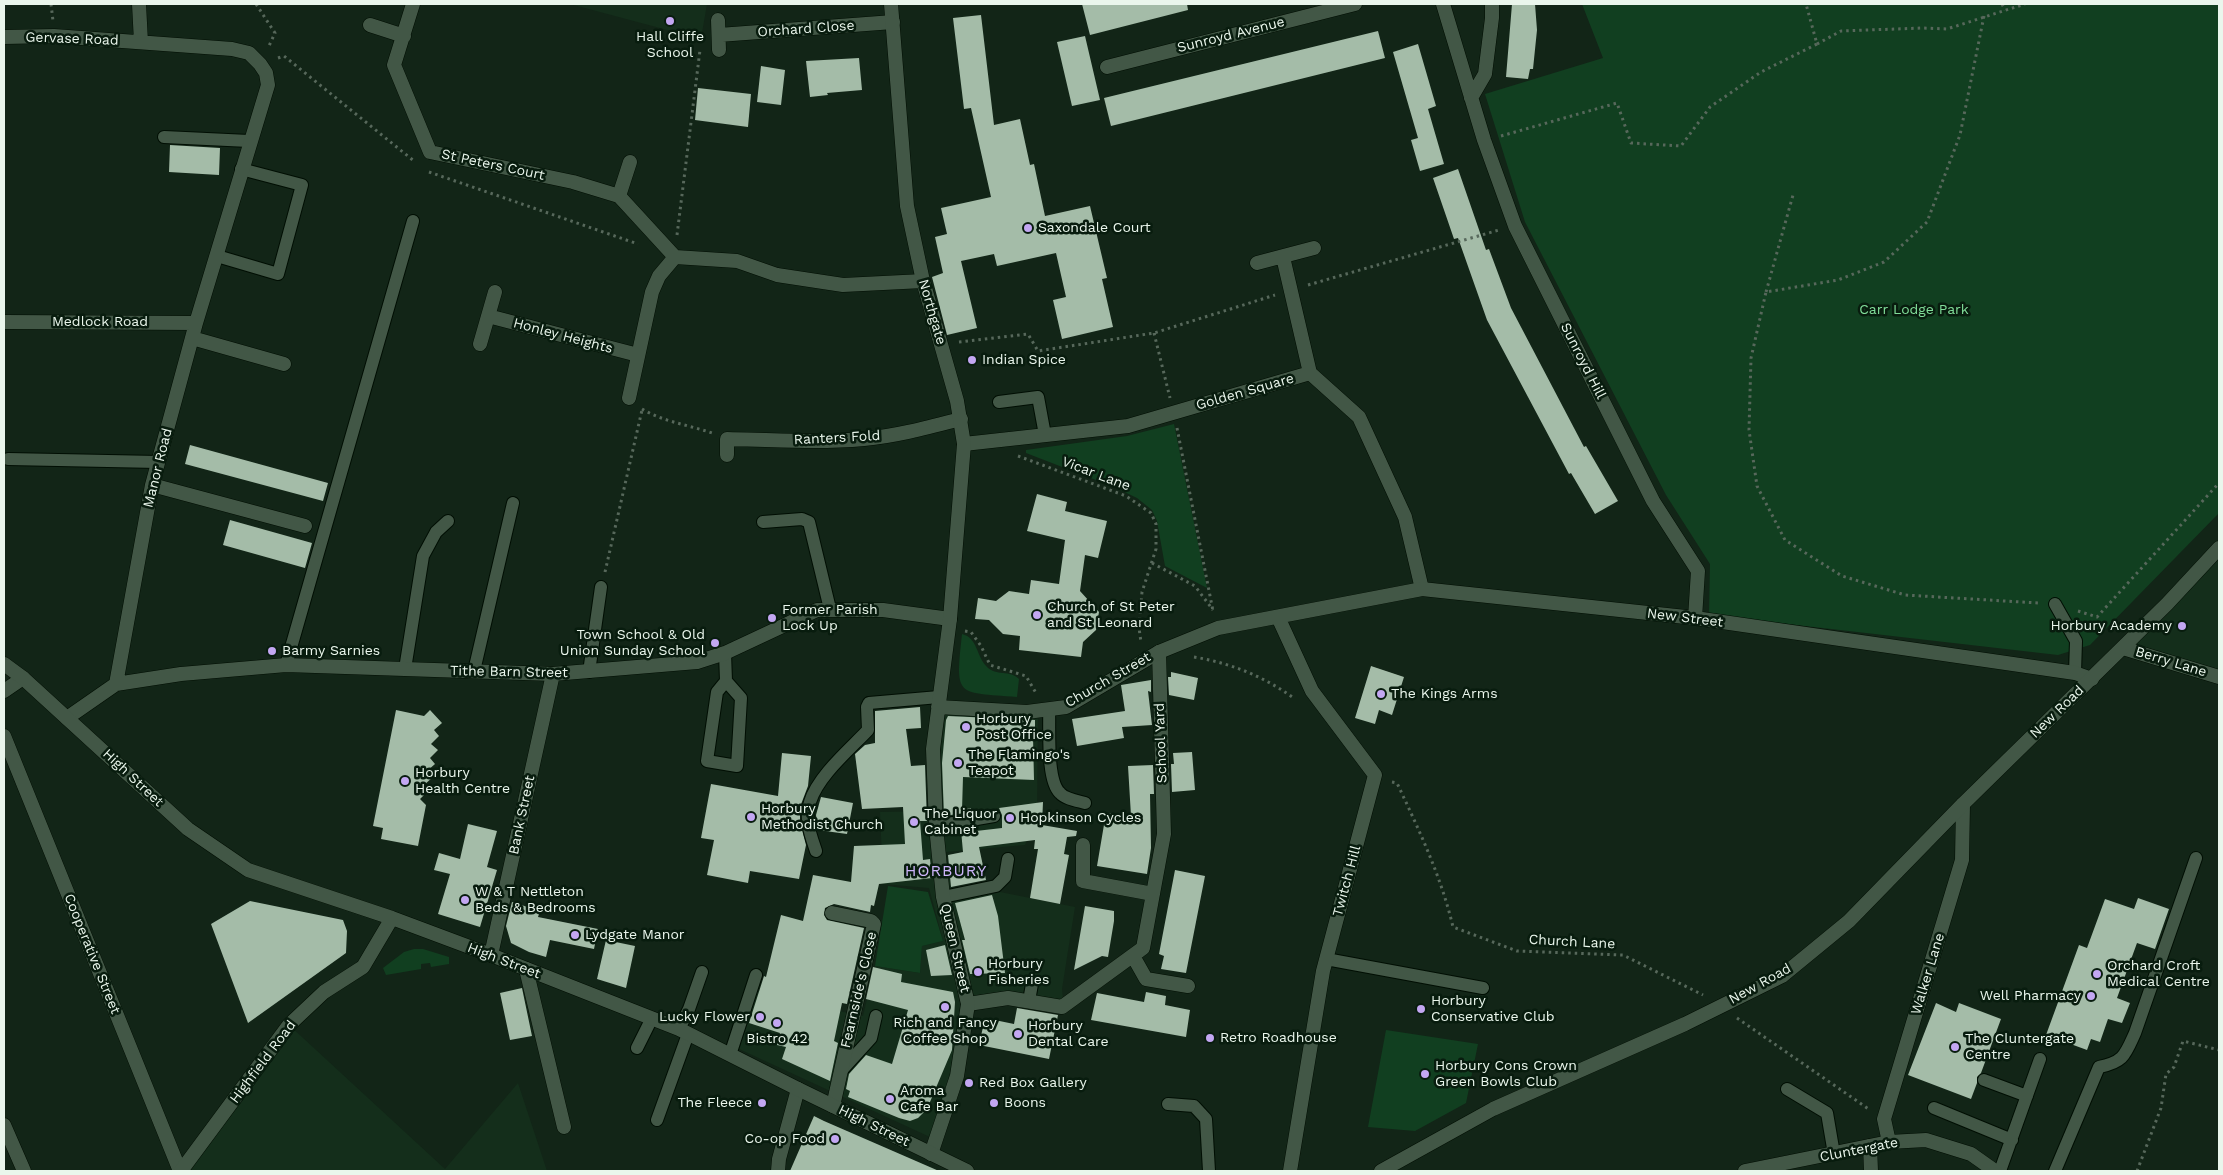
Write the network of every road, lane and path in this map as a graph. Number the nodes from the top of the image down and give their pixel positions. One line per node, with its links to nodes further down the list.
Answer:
1 (139, 4): 19 (street)
2 (256, 4): 22 (path)
3 (413, 4): 17 (street, St Peters Court)
4 (891, 4): 14 (street, Northgate)
5 (1356, 4): 23 (street, Sunroyd Avenue)
6 (1443, 4): 24 (street, Sunroyd Hill)
7 (1492, 4): 24 (street)
8 (1806, 4): 20 (path)
9 (2002, 4): 11 (path)
10 (2025, 4): 11 (path)
11 (2005, 10): 12 (path)
12 (1984, 16): 20 (path); 42 (path)
13 (718, 20): 16 (street)
14 (893, 22): 16 (street, Orchard Close); 39 (street, Northgate)
15 (370, 25): 17 (street)
16 (719, 35): 21 (street)
17 (404, 36): 31 (street, St Peters Court)
18 (4, 37): 19 (street, Gervase Road)
19 (141, 42): 22 (street, Gervase Road)
20 (1817, 44): 26 (path)
21 (719, 50)
22 (260, 64): 27 (street, Manor Road)
23 (1107, 67)
24 (1471, 98): 26 (street, Sunroyd Hill)
25 (164, 136): 27 (lane)
26 (1484, 140): 33 (street, Sunroyd Hill)
27 (249, 141): 29 (street, Manor Road)
28 (630, 162): 31 (street)
29 (241, 168): 35 (street, Manor Road); 35 (lane)
30 (1794, 195): 42 (path)
31 (619, 196): 36 (street)
32 (413, 221): 88 (lane)
33 (1515, 226): 40 (path); 79 (street, Sunroyd Hill)
34 (1314, 248): 37 (street)
35 (217, 256): 45 (street, Manor Road)
36 (674, 257): 39 (street); 50 (street)
37 (1283, 257): 38 (street); 40 (street)
38 (1257, 263)
39 (923, 281): 49 (street, Northgate)
40 (1290, 290): 46 (path); 52 (street)
41 (495, 292): 43 (street)
42 (1766, 292): 75 (path)
43 (488, 316): 48 (street); 50 (street, Honley Heights)
44 (4, 322): 45 (street, Medlock Road)
45 (196, 323): 47 (street, Manor Road)
46 (1154, 333): 49 (path); 56 (path)
47 (192, 338): 51 (street); 64 (street, Manor Road)
48 (480, 344)
49 (941, 344): 57 (street, Northgate)
50 (638, 356): 53 (street)
51 (284, 364)
52 (1310, 373): 56 (street, Golden Square); 74 (street, Golden Square)
53 (629, 398)
54 (999, 402): 58 (lane)
55 (642, 409): 59 (path)
56 (1173, 412): 58 (street, Golden Square); 77 (path)
57 (961, 419): 59 (street, Ranters Fold); 61 (street, Northgate)
58 (1045, 435): 60 (street, Golden Square)
59 (727, 438): 62 (street)
60 (1013, 438): 61 (street, Golden Square); 72 (path, Vicar Lane)
61 (964, 444): 80 (street, Northgate)
62 (727, 455)
63 (8, 459): 64 (lane)
64 (158, 462): 66 (street, Manor Road)
65 (2219, 483): 75 (path)
66 (152, 485): 70 (street); 98 (street, Manor Road)
67 (513, 503): 90 (lane)
68 (448, 521): 89 (lane)
69 (763, 522): 76 (lane)
70 (305, 526)
71 (2219, 548): 82 (street, New Road)
72 (1152, 563): 77 (path); 86 (path, Vicar Lane)
73 (601, 587): 91 (lane)
74 (1422, 589): 78 (street, New Street); 79 (street, New Street)
75 (2055, 604): 92 (lane)
76 (830, 609): 80 (street, Tithe Barn Street); 84 (street, Tithe Barn Street)
77 (1213, 610): 81 (path)
78 (1278, 617): 81 (street, Church Street); 105 (street)
79 (1695, 618): 92 (street, New Street)
80 (950, 624): 100 (street, Queen Street); 102 (path)
81 (1218, 628): 83 (street, Church Street)
82 (2123, 648): 94 (street, Berry Lane); 96 (street, New Road)
83 (1159, 652): 86 (street, Church Street); 114 (street, School Yard)
84 (725, 653): 91 (street, Tithe Barn Street); 97 (lane)
85 (1188, 656): 101 (path)
86 (1144, 660): 102 (street, Church Street)
87 (4, 664): 95 (street, High Street)
88 (286, 665): 89 (street, Tithe Barn Street); 98 (street, Tithe Barn Street)
89 (405, 669): 90 (street, Tithe Barn Street)
90 (474, 672): 93 (street, Tithe Barn Street)
91 (589, 672): 93 (street, Tithe Barn Street)
92 (2074, 672): 96 (street, New Street)
93 (553, 674): 118 (street, Bank Street)
94 (2219, 677)
95 (23, 678): 99 (street); 103 (street, High Street)
96 (2092, 679): 107 (street, New Road)
97 (726, 681): 97 (lane)
98 (116, 684): 103 (street, Tithe Barn Street)
99 (4, 690)
100 (938, 702): 102 (street, Church Street); 109 (street, Queen Street); 111 (lane)
101 (1301, 702)
102 (1049, 709): 106 (lane)
103 (67, 718): 117 (street, High Street)
104 (4, 736): 155 (street, Cooperative Street)
105 (1374, 775): 120 (street, Twitch Hill); 129 (path, Church Lane)
106 (1085, 803)
107 (1963, 804): 129 (street, New Road); 146 (street, Walker Lane)
108 (994, 816): 109 (lane)
109 (936, 826): 115 (street, Queen Street)
110 (1083, 846): 114 (street)
111 (816, 851)
112 (2196, 858): 165 (lane)
113 (1008, 859): 115 (lane)
114 (1153, 894): 119 (street, School Yard)
115 (943, 896): 128 (street, Queen Street)
116 (832, 913): 137 (street, Fearnside's Close)
117 (392, 918): 118 (street, High Street); 155 (street, Highfield Road)
118 (491, 955): 121 (street, High Street)
119 (1133, 956): 125 (street); 127 (street)
120 (1326, 960): 126 (lane); 159 (street, Twitch Hill)
121 (526, 969): 131 (street, High Street); 148 (street)
122 (702, 972): 132 (lane)
123 (756, 975): 135 (lane)
124 (1032, 984): 127 (lane)
125 (1188, 986)
126 (1483, 988)
127 (1029, 1001): 128 (street)
128 (968, 1004): 152 (street, Queen Street)
129 (1720, 1006): 146 (path, Church Lane); 160 (street, New Road)
130 (876, 1016): 137 (lane)
131 (652, 1018): 132 (street, High Street); 133 (lane)
132 (684, 1032): 135 (street, High Street); 145 (lane)
133 (637, 1048)
134 (2219, 1050): 166 (path)
135 (730, 1055): 139 (street, High Street)
136 (2040, 1059): 141 (lane)
137 (841, 1070): 143 (street)
138 (1984, 1080): 141 (lane)
139 (798, 1089): 143 (street, High Street); 156 (street)
140 (1787, 1089): 153 (lane)
141 (2027, 1096): 149 (lane)
142 (1168, 1104): 158 (lane)
143 (833, 1106): 152 (street, High Street)
144 (1934, 1108): 149 (lane)
145 (657, 1120)
146 (1884, 1120): 150 (street, Walker Lane)
147 (4, 1125): 154 (street)
148 (564, 1127)
149 (2012, 1140): 164 (lane)
150 (1888, 1142): 151 (street, Cluntergate); 163 (street, Cluntergate)
151 (1870, 1146): 153 (street, Cluntergate); 162 (street)
152 (931, 1154): 157 (street, High Street)
153 (1834, 1154): 161 (street, Cluntergate)
154 (24, 1171)
155 (181, 1171)
156 (778, 1171)
157 (968, 1171)
158 (1209, 1171)
159 (1290, 1171)
160 (1381, 1171)
161 (1745, 1171)
162 (1871, 1171)
163 (1995, 1171)
164 (2000, 1171)
165 (2055, 1171)
166 (2137, 1171)

